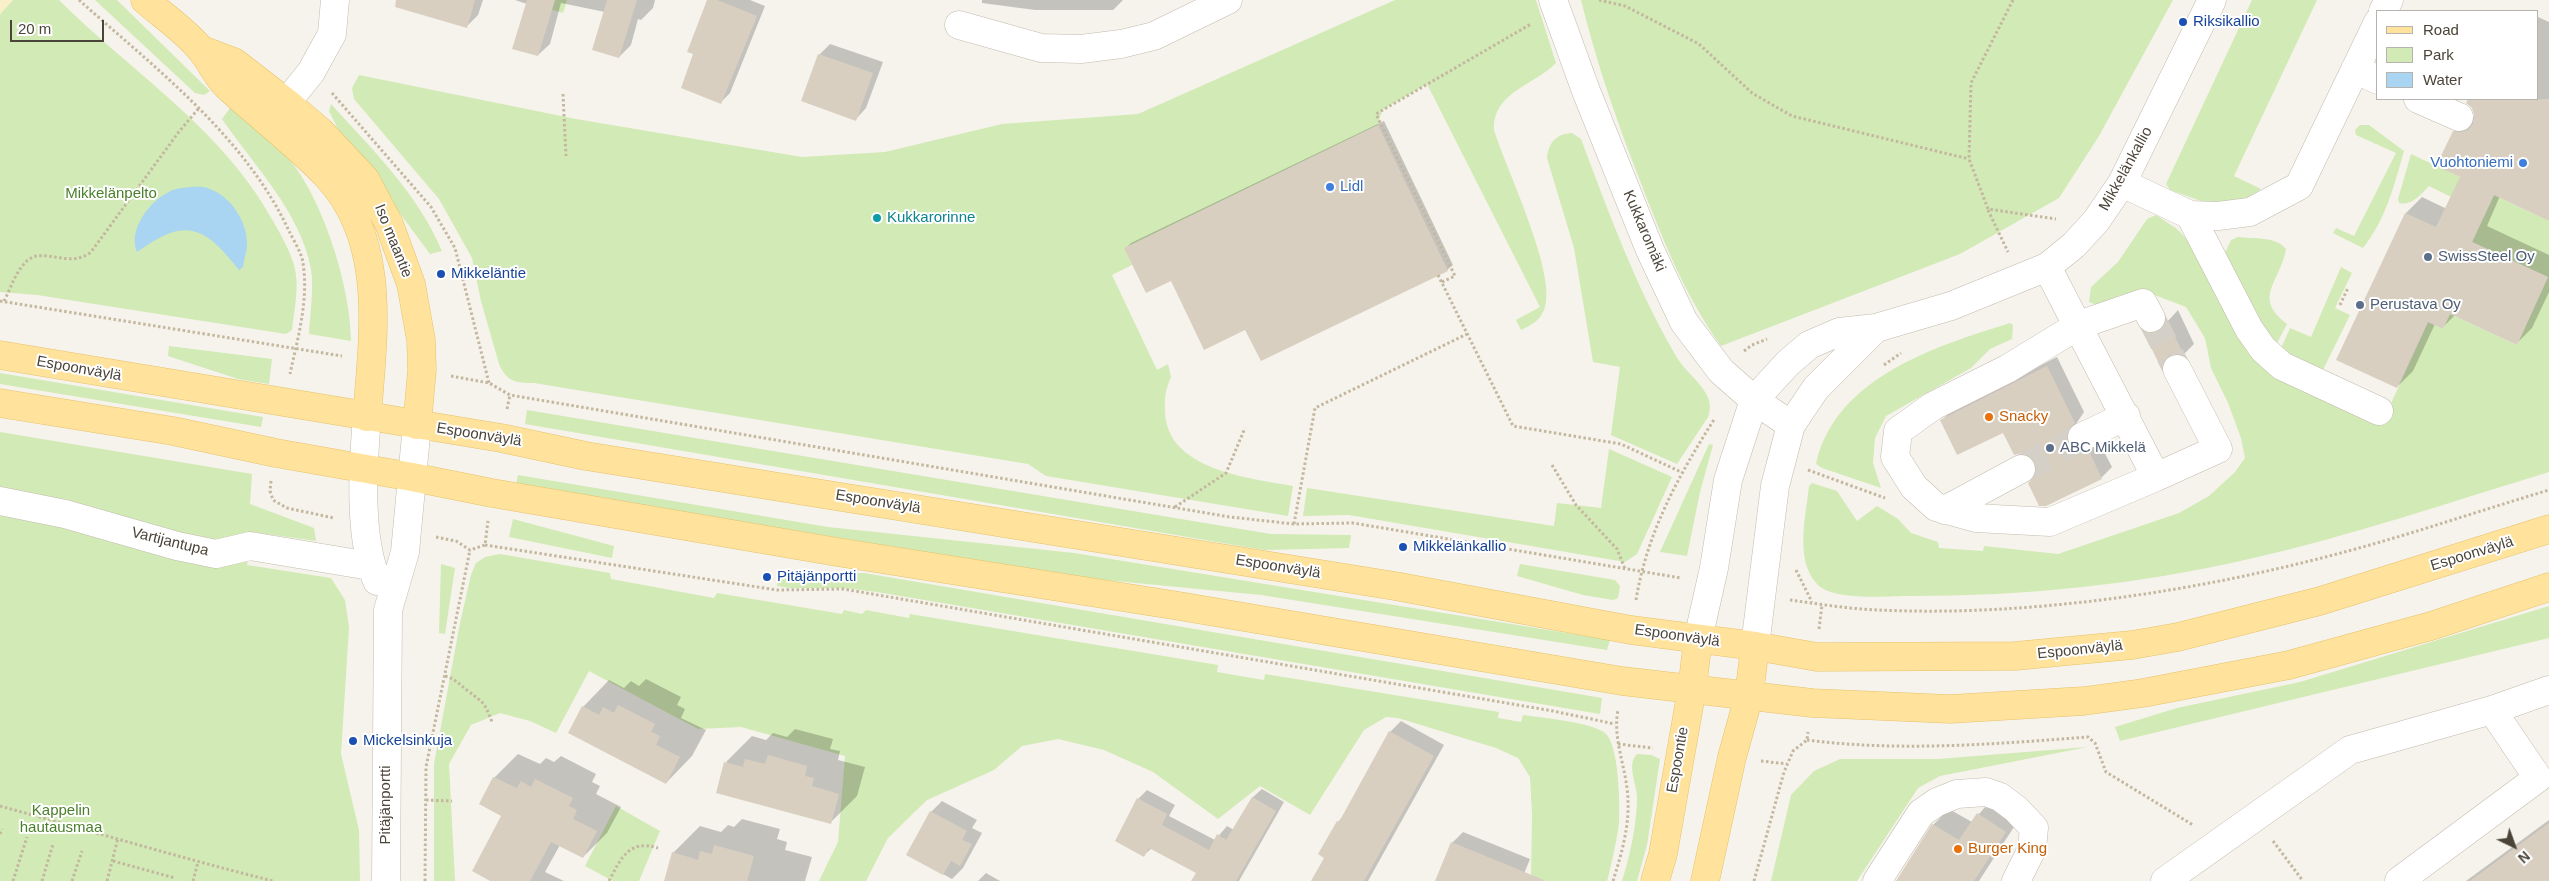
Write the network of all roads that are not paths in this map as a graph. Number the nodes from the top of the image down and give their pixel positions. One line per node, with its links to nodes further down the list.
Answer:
1 (144, 0): 10 (main road, Iso maantie)
2 (335, 0): 10 (street)
3 (1228, 0): 6 (street)
4 (2212, 0): 12 (street, Mikkelänkallio)
5 (1545, 11): 20 (street, Kukkaromäki)
6 (959, 25)
7 (2376, 31): 8 (street)
8 (2366, 75): 13 (street)
9 (2420, 100): 11 (street)
10 (279, 113): 24 (main road, Iso maantie); 25 (main road, Iso maantie)
11 (2459, 117)
12 (2122, 183): 13 (street); 14 (street, Mikkelänkallio)
13 (2190, 215): 22 (street)
14 (2047, 267): 16 (street); 17 (street, Mikkelänkallio)
15 (2151, 318): 16 (street)
16 (2080, 325): 23 (street); 33 (street)
17 (1876, 328): 20 (street, Mikkelänkallio); 26 (street, Mikkelänkallio)
18 (0, 355): 24 (main road, Espoonväylä)
19 (2177, 369): 31 (street)
20 (1754, 400): 26 (street, Kukkaromäki); 38 (street, Mikkelänkallio)
21 (0, 403): 28 (main road)
22 (2379, 411)
23 (2126, 416): 27 (street); 31 (street)
24 (367, 417): 25 (main road, Espoonväylä); 28 (street, Pitäjänportti)
25 (417, 425): 30 (street, Pitäjänportti); 38 (main road, Espoonväylä)
26 (1790, 425): 39 (street, Mikkelänkallio)
27 (2082, 437)
28 (363, 468): 30 (main road); 35 (street, Pitäjänportti)
29 (2021, 469): 33 (street)
30 (412, 477): 37 (street, Pitäjänportti); 40 (main road)
31 (2156, 477): 33 (street)
32 (0, 501): 35 (street, Vartijantupa)
33 (1945, 510)
34 (2549, 529): 39 (main road, Espoonväylä)
35 (370, 566): 37 (street, Pitäjänportti)
36 (2549, 587): 42 (main road)
37 (388, 610): 44 (street, Pitäjänportti)
38 (1698, 639): 39 (main road, Espoonväylä); 40 (main road, Espoontie)
39 (1755, 646): 42 (main road)
40 (1692, 689): 42 (main road); 45 (main road, Espoontie)
41 (2549, 690): 43 (street)
42 (1749, 696): 46 (main road)
43 (2492, 710): 49 (street); 50 (street)
44 (386, 881)
45 (1655, 881)
46 (1705, 881)
47 (1877, 881): 48 (street)
48 (2016, 881)
49 (2165, 881)
50 (2399, 881)

